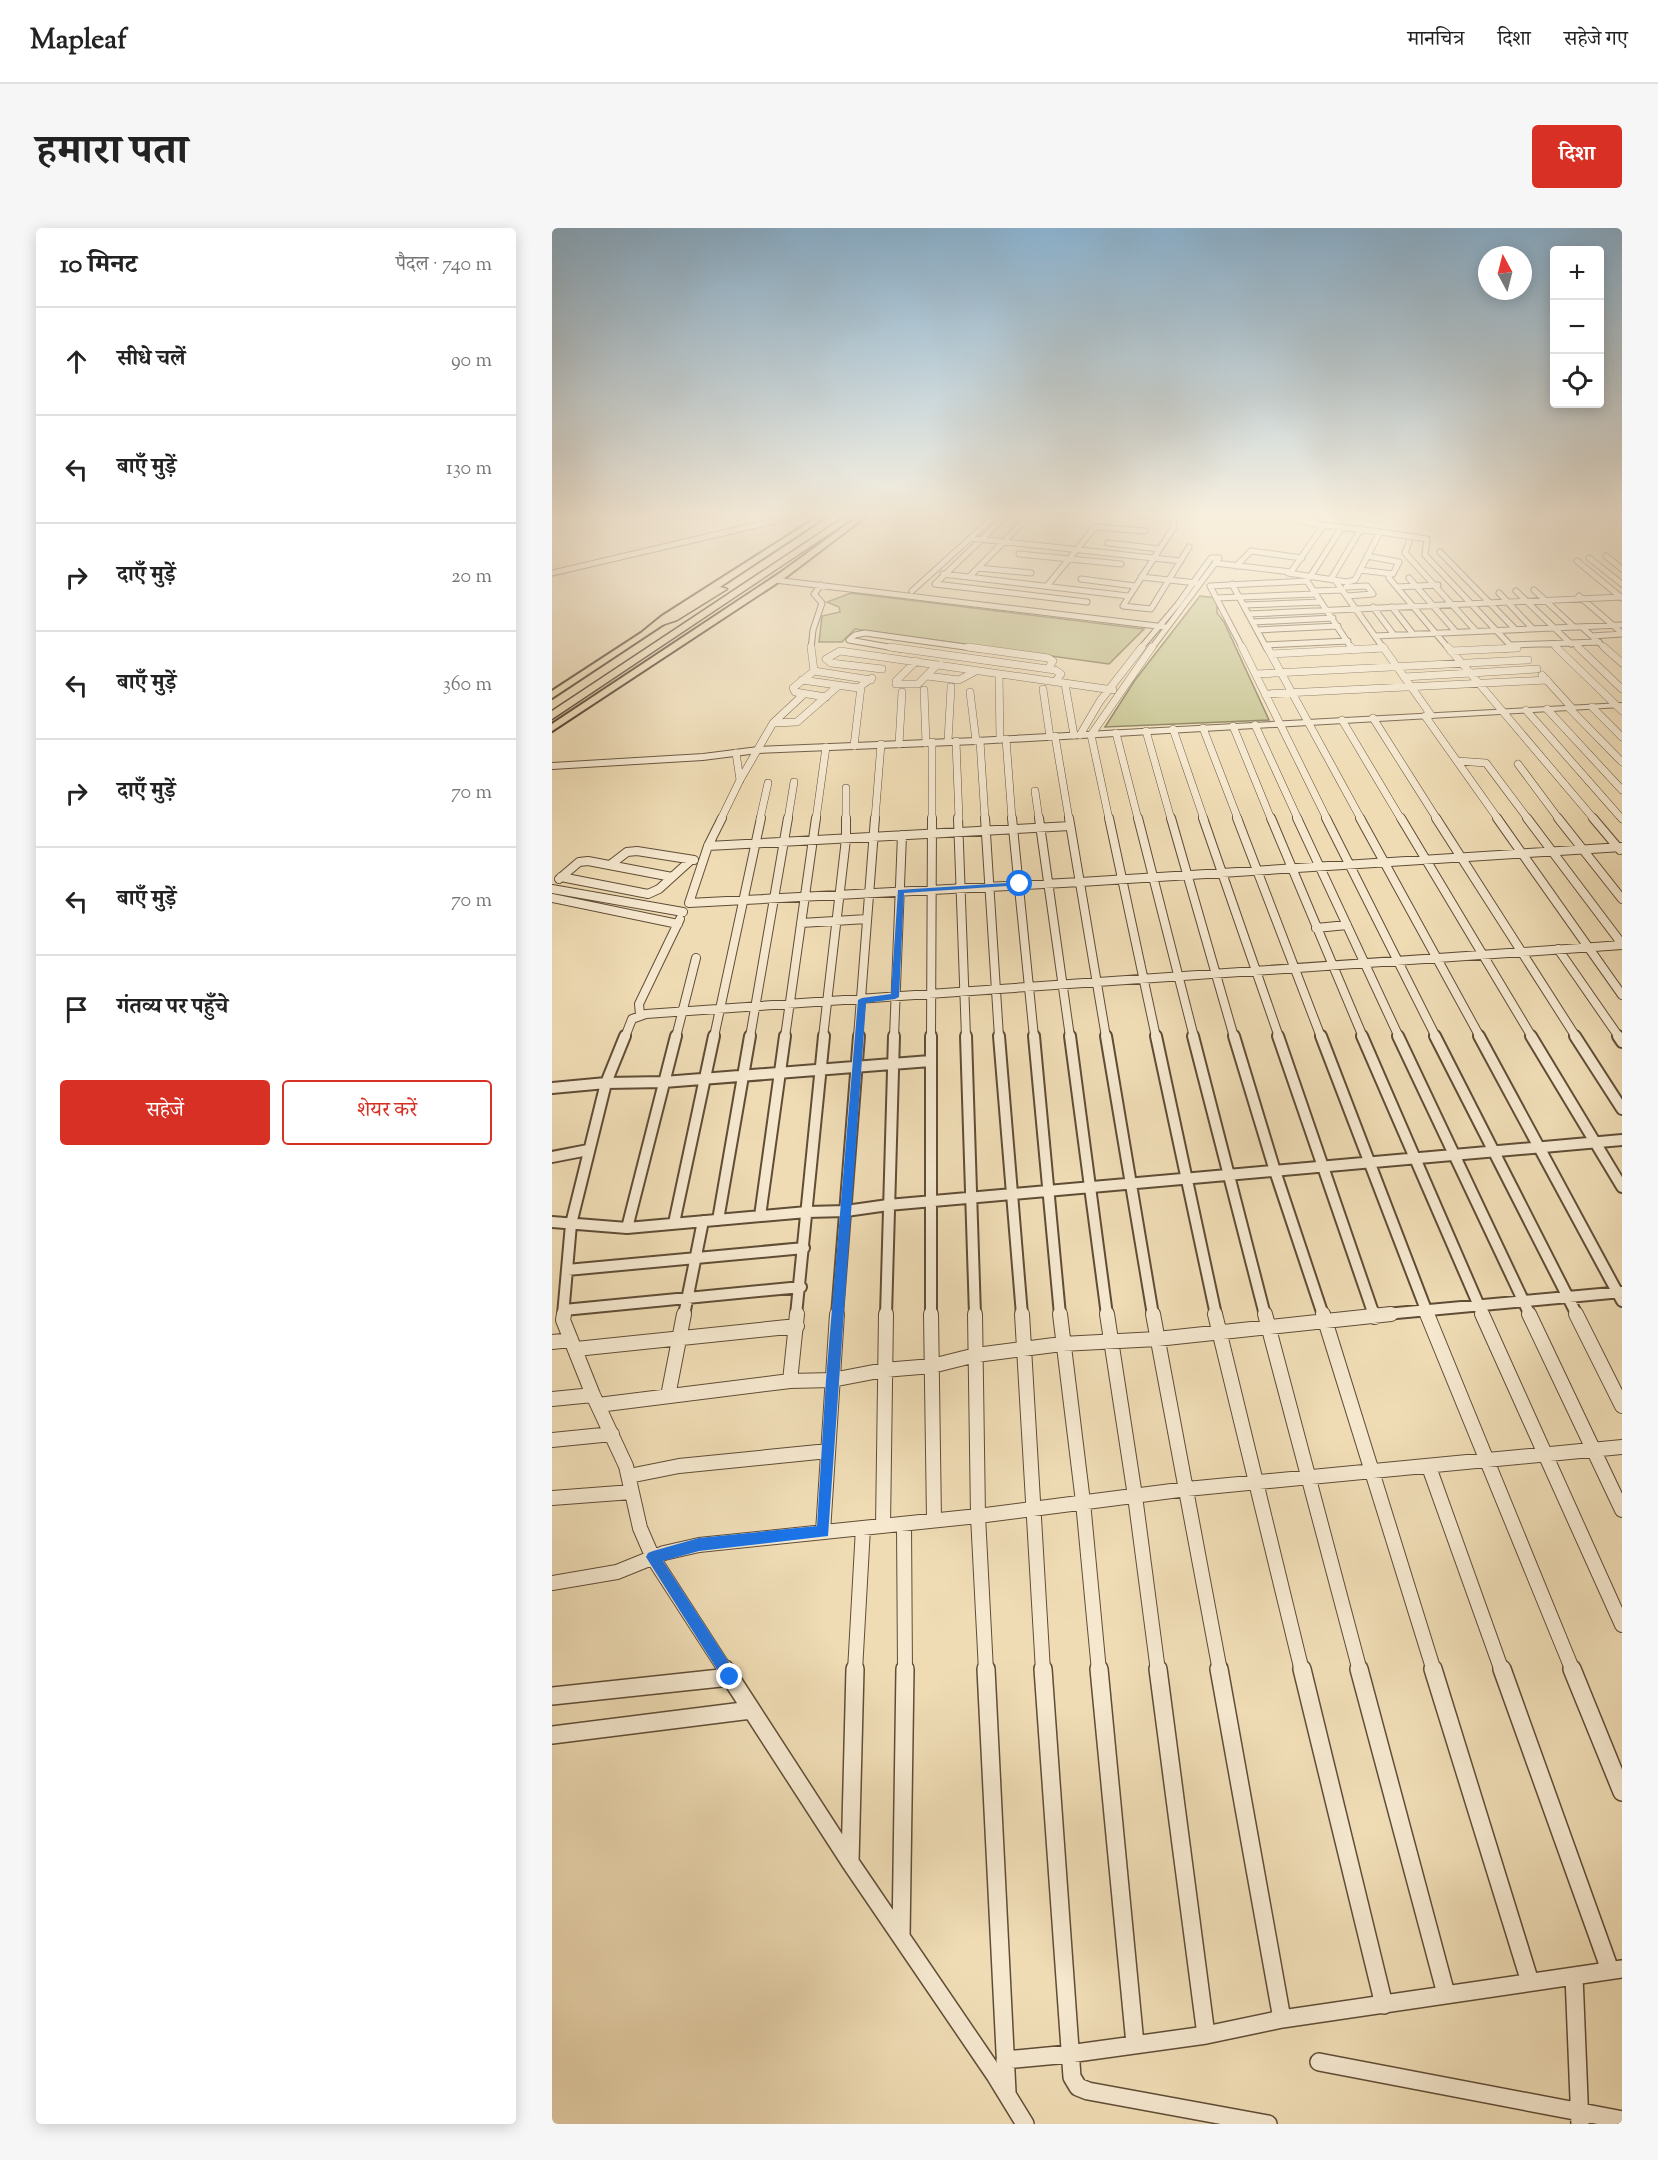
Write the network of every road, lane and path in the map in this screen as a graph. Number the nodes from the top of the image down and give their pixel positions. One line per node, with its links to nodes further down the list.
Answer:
1 (691, 602): 38 (main road)
2 (700, 602): 38 (highway)
3 (710, 602): 114 (highway)
4 (723, 602): 121 (highway)
5 (731, 602): 53 (highway)
6 (741, 602): 53 (main road)
7 (822, 602): 84 (street)
8 (975, 602): 39 (street)
9 (1000, 602): 39 (street)
10 (1125, 602): 11 (street)
11 (1154, 602)
12 (1180, 602): 39 (street)
13 (1184, 602): 39 (street)
14 (1219, 602): 89 (street)
15 (1309, 602): 28 (street)
16 (1321, 602): 34 (street)
17 (1351, 602): 32 (street)
18 (1410, 602): 30 (street)
19 (1431, 602): 29 (street)
20 (1480, 602): 26 (street)
21 (1489, 602): 46 (street)
22 (1508, 602): 47 (street)
23 (1528, 602): 45 (street)
24 (1548, 602): 43 (street)
25 (1587, 602): 40 (street)
26 (1470, 603): 27 (street); 49 (street)
27 (1451, 604): 29 (street); 50 (street)
28 (1244, 605): 35 (street)
29 (1433, 605): 30 (street); 51 (street)
30 (1413, 606): 31 (street); 52 (street)
31 (1392, 607): 33 (street); 54 (street)
32 (1355, 608): 33 (street); 34 (street); 58 (street)
33 (1373, 608): 56 (street)
34 (1327, 610): 35 (street); 36 (street)
35 (1248, 614): 37 (street)
36 (1333, 618): 37 (street); 42 (street)
37 (1253, 622): 48 (street)
38 (659, 623): 112 (main road)
39 (1165, 624): 105 (street); 108 (street)
40 (1613, 625): 41 (street); 44 (street); 55 (street)
41 (1622, 625)
42 (1338, 626): 48 (street); 60 (street)
43 (1574, 627): 44 (street); 45 (street)
44 (1582, 627): 59 (street)
45 (1554, 628): 47 (street); 62 (street)
46 (1515, 629): 47 (street); 49 (street)
47 (1533, 629)
48 (1257, 630): 64 (street)
49 (1495, 630): 50 (street); 67 (street)
50 (1476, 631): 51 (street)
51 (1456, 632): 52 (street)
52 (1436, 633): 54 (street); 70 (street)
53 (693, 634): 130 (main road)
54 (1413, 634): 56 (street)
55 (1622, 634): 59 (street)
56 (1394, 635): 58 (street)
57 (893, 636): 63 (street); 66 (street); 66 (street)
58 (1375, 636): 68 (street)
59 (1592, 636): 61 (street)
60 (1348, 641): 64 (street); 69 (street)
61 (1599, 642): 62 (street); 77 (street)
62 (1573, 644): 65 (street); 103 (street)
63 (956, 645): 72 (street); 82 (street)
64 (1265, 645): 71 (street)
65 (1554, 645): 67 (street); 116 (street)
66 (881, 646): 72 (street); 73 (street)
67 (1516, 647): 70 (street); 75 (street)
68 (1384, 648): 69 (street); 80 (street)
69 (1353, 650): 71 (street)
70 (1451, 651): 78 (street)
71 (1271, 654): 86 (street)
72 (946, 655): 82 (street)
73 (871, 656): 74 (street); 81 (street)
74 (893, 658): 76 (street); 81 (street)
75 (1528, 660): 78 (street); 83 (street)
76 (916, 662): 79 (street); 90 (street)
77 (1622, 663)
78 (1462, 664): 80 (street); 87 (street)
79 (937, 665): 85 (street); 90 (street)
80 (1397, 667): 86 (street); 91 (street)
81 (882, 669): 93 (street)
82 (1048, 669): 95 (street)
83 (1537, 669): 87 (street); 94 (street)
84 (814, 671): 92 (street); 93 (street)
85 (976, 671): 88 (street); 90 (street)
86 (1283, 672): 89 (street); 109 (street)
87 (1470, 673): 91 (street); 96 (street)
88 (999, 674): 95 (street); 139 (street)
89 (1256, 674): 110 (street)
90 (927, 676)
91 (1404, 677): 99 (street)
92 (802, 680): 98 (street); 111 (street)
93 (871, 680): 100 (street)
94 (1546, 680): 96 (street); 117 (street)
95 (1055, 682): 97 (street)
96 (1478, 682): 99 (street); 120 (street)
97 (1065, 684): 105 (street); 135 (street)
98 (838, 686): 100 (street); 113 (street)
99 (1410, 686): 109 (street); 122 (street)
100 (861, 687): 145 (street)
101 (951, 687): 140 (street)
102 (1043, 689): 137 (street)
103 (1622, 689)
104 (924, 690): 142 (street)
105 (1107, 690): 108 (street); 135 (street)
106 (902, 692): 144 (street)
107 (970, 692): 141 (street)
108 (1120, 692): 136 (street)
109 (1293, 692): 110 (street); 125 (street)
110 (1265, 693): 127 (street)
111 (804, 694): 113 (street); 126 (street)
112 (552, 695)
113 (826, 697): 126 (street)
114 (552, 706)
115 (1592, 706): 116 (street); 117 (street); 138 (street)
116 (1620, 707)
117 (1571, 708): 118 (street); 150 (street)
118 (1547, 709): 119 (street); 158 (street)
119 (1526, 710): 120 (street); 159 (street)
120 (1502, 712): 122 (street); 174 (street)
121 (552, 716)
122 (1428, 716): 123 (street); 149 (street)
123 (1373, 718): 124 (street); 177 (street)
124 (1342, 720): 125 (street); 178 (street)
125 (1308, 722): 127 (street); 181 (street)
126 (773, 723): 147 (street)
127 (1280, 723): 128 (street); 182 (street)
128 (1256, 725): 129 (street); 184 (street)
129 (1233, 726): 131 (street); 185 (street)
130 (552, 728)
131 (1203, 728): 132 (street); 186 (street)
132 (1173, 729): 133 (street); 187 (street)
133 (1146, 731): 134 (street); 188 (street)
134 (1116, 733): 136 (street); 190 (street)
135 (1077, 735): 136 (street); 137 (street)
136 (1090, 735): 192 (street)
137 (1052, 736): 139 (street); 160 (street)
138 (1622, 737)
139 (1003, 739): 141 (street); 162 (street)
140 (952, 741): 141 (street); 142 (street); 164 (street)
141 (978, 741): 163 (street)
142 (929, 742): 144 (street); 165 (street)
143 (881, 744): 144 (street); 145 (street); 167 (street)
144 (898, 744)
145 (854, 746): 146 (street)
146 (826, 747): 147 (street); 169 (street)
147 (758, 750): 148 (street); 153 (street)
148 (736, 753): 152 (street); 153 (street)
149 (1458, 761): 175 (street); 176 (street)
150 (1622, 762)
151 (1518, 764): 173 (street)
152 (552, 766)
153 (740, 780): 172 (street)
154 (795, 782): 170 (street)
155 (768, 783): 171 (street)
156 (846, 788): 168 (street)
157 (1035, 790): 161 (street)
158 (1622, 790)
159 (1622, 819)
160 (1070, 826): 161 (street); 194 (street)
161 (1041, 828): 162 (street); 193 (street)
162 (1012, 829): 163 (street); 195 (street)
163 (985, 831): 164 (street); 197 (street)
164 (958, 832): 165 (street); 198 (street)
165 (931, 834): 166 (street); 199 (street)
166 (902, 836): 167 (street); 200 (street)
167 (873, 838): 168 (street); 201 (street)
168 (846, 839): 169 (street); 202 (street)
169 (813, 840): 170 (street); 203 (street)
170 (784, 842): 171 (street); 205 (street)
171 (755, 844): 172 (street); 207 (street)
172 (708, 846): 180 (street)
173 (1581, 849): 174 (street); 175 (street); 206 (street)
174 (1620, 849)
175 (1551, 852): 176 (street); 216 (street)
176 (1522, 853): 177 (street); 217 (street)
177 (1461, 857): 178 (street); 219 (street)
178 (1424, 859): 181 (street); 220 (street)
179 (691, 860): 180 (street); 183 (street); 191 (street)
180 (701, 862): 208 (street)
181 (1383, 862): 182 (street); 221 (street)
182 (1350, 864): 184 (street); 223 (street)
183 (610, 865): 189 (street); 191 (street)
184 (1320, 865): 185 (street); 214 (street)
185 (1291, 867): 186 (street); 215 (street)
186 (1256, 869): 187 (street); 226 (street)
187 (1222, 871): 188 (street); 227 (street)
188 (1188, 874): 190 (street); 228 (street)
189 (561, 877): 191 (street); 196 (street)
190 (1151, 877): 192 (street); 229 (street)
191 (672, 878)
192 (1122, 879): 194 (street); 230 (street)
193 (1049, 882): 194 (street); 195 (street); 232 (street)
194 (1081, 882): 231 (street)
195 (1020, 884): 197 (street); 233 (street)
196 (552, 886): 209 (street)
197 (988, 886): 198 (street); 234 (street)
198 (959, 888): 199 (street); 235 (street)
199 (931, 889): 200 (street); 236 (street)
200 (901, 891): 201 (street); 238 (street)
201 (870, 892): 202 (street); 210 (street)
202 (840, 895): 203 (street); 211 (street)
203 (805, 897): 205 (street); 212 (street)
204 (552, 898): 213 (street)
205 (774, 899): 207 (street); 242 (street)
206 (1622, 900)
207 (743, 901): 208 (street); 243 (street)
208 (689, 903): 209 (street)
209 (683, 912): 213 (street)
210 (867, 919): 211 (street); 240 (street)
211 (837, 921): 212 (street); 239 (street)
212 (801, 923): 241 (street)
213 (678, 924): 245 (street)
214 (1347, 925): 215 (street); 224 (street)
215 (1316, 928): 225 (street)
216 (1622, 944): 217 (street)
217 (1587, 947): 218 (street); 237 (street)
218 (1558, 950): 219 (street); 246 (street)
219 (1522, 952): 220 (street); 257 (street)
220 (1482, 956): 221 (street); 259 (street)
221 (1436, 957): 223 (street); 260 (street)
222 (696, 958): 244 (street)
223 (1396, 960): 224 (street); 262 (street)
224 (1364, 963): 225 (street); 263 (street)
225 (1331, 965): 226 (street); 265 (street)
226 (1295, 968): 227 (street); 266 (street)
227 (1254, 971): 228 (street); 267 (street)
228 (1215, 975): 229 (street); 268 (street)
229 (1177, 976): 230 (street); 269 (street)
230 (1144, 978): 231 (street); 270 (street)
231 (1098, 982): 232 (street); 271 (street)
232 (1064, 986): 233 (street); 272 (street)
233 (1029, 988): 234 (street); 274 (street)
234 (995, 990): 235 (street); 275 (street)
235 (963, 992): 236 (street); 276 (street)
236 (931, 994): 238 (street); 247 (street)
237 (1622, 995)
238 (895, 997): 240 (street); 248 (street)
239 (827, 1000): 240 (street); 241 (street); 250 (street)
240 (862, 1000): 249 (street)
241 (790, 1003): 242 (street); 251 (street)
242 (755, 1006): 243 (street); 252 (street)
243 (720, 1008): 244 (street); 253 (street)
244 (682, 1011): 245 (street); 254 (street)
245 (640, 1015): 255 (street)
246 (1622, 1042)
247 (930, 1061): 248 (street); 277 (street)
248 (892, 1064): 249 (street); 278 (street)
249 (856, 1067): 250 (street); 279 (street)
250 (820, 1070): 251 (street); 280 (street)
251 (780, 1073): 252 (street); 281 (street)
252 (743, 1076): 253 (street); 282 (street)
253 (705, 1079): 254 (street); 285 (street)
254 (664, 1082): 255 (street); 287 (street)
255 (606, 1083): 256 (street); 261 (street)
256 (552, 1088)
257 (1622, 1109)
258 (1622, 1140): 259 (street)
259 (1595, 1143): 260 (street); 273 (street)
260 (1541, 1148): 262 (street); 292 (street)
261 (588, 1150): 264 (street); 286 (street)
262 (1496, 1153): 263 (street); 293 (street)
263 (1457, 1156): 265 (street); 295 (street)
264 (552, 1157)
265 (1417, 1158): 266 (street); 297 (street)
266 (1371, 1164): 267 (street); 298 (street)
267 (1323, 1167): 268 (street); 299 (street)
268 (1275, 1171): 269 (street); 300 (street)
269 (1229, 1175): 270 (street); 302 (street)
270 (1188, 1179): 271 (street); 303 (street)
271 (1132, 1183): 272 (street); 304 (street)
272 (1091, 1187): 274 (street); 306 (street)
273 (1622, 1187)
274 (1050, 1191): 275 (street); 308 (street)
275 (1011, 1194): 276 (street); 310 (street)
276 (969, 1198): 277 (street); 311 (street)
277 (930, 1201): 278 (street); 312 (street)
278 (888, 1205): 279 (street); 313 (street)
279 (846, 1211): 280 (street); 314 (street)
280 (807, 1212): 281 (street); 288 (street)
281 (760, 1216): 282 (street)
282 (718, 1220): 283 (street)
283 (702, 1221): 285 (street); 289 (street)
284 (552, 1222): 286 (street)
285 (674, 1223): 287 (street)
286 (571, 1224): 287 (street); 290 (street)
287 (627, 1228)
288 (804, 1248): 289 (street); 291 (street)
289 (695, 1259): 290 (street); 294 (street)
290 (567, 1270): 296 (street)
291 (801, 1287): 294 (street); 301 (street)
292 (1620, 1295): 293 (street)
293 (1568, 1296): 295 (street); 319 (street)
294 (688, 1298): 296 (street); 305 (street)
295 (1522, 1301): 297 (street); 324 (street)
296 (560, 1306): 309 (street)
297 (1479, 1306): 298 (street); 325 (street)
298 (1426, 1311): 299 (street); 326 (street)
299 (1376, 1317): 300 (street)
300 (1325, 1320): 302 (street); 328 (street)
301 (797, 1326): 305 (street); 315 (street)
302 (1268, 1327): 303 (street); 329 (street)
303 (1219, 1331): 304 (street); 330 (street)
304 (1157, 1339): 306 (street); 332 (street)
305 (680, 1340): 309 (street); 316 (street)
306 (1110, 1341): 308 (street); 333 (street)
307 (552, 1342): 309 (street)
308 (1062, 1344): 310 (street); 335 (street)
309 (574, 1345): 318 (street)
310 (1025, 1349): 311 (street); 336 (street)
311 (976, 1356): 312 (street); 338 (street)
312 (932, 1366): 313 (street); 339 (street)
313 (884, 1370): 314 (street); 341 (street)
314 (832, 1380): 315 (street); 323 (street)
315 (790, 1381): 316 (street)
316 (668, 1395): 318 (street)
317 (552, 1400): 318 (street)
318 (596, 1400): 320 (street)
319 (1622, 1406)
320 (612, 1434): 321 (street); 331 (street)
321 (552, 1440)
322 (1622, 1447): 324 (street)
323 (828, 1450): 331 (street); 343 (street)
324 (1593, 1450): 325 (street); 337 (street)
325 (1547, 1455): 326 (street); 346 (street)
326 (1488, 1461): 327 (street); 351 (street)
327 (1429, 1467): 328 (street); 354 (street)
328 (1370, 1472): 329 (street); 356 (street)
329 (1308, 1479): 330 (street); 357 (street)
330 (1256, 1483): 332 (street); 358 (street)
331 (631, 1484): 334 (street); 344 (street)
332 (1187, 1489): 333 (street); 359 (street)
333 (1135, 1496): 335 (street); 360 (street)
334 (552, 1498)
335 (1083, 1502): 336 (street); 361 (street)
336 (1032, 1509): 338 (street); 362 (street)
337 (1622, 1510)
338 (978, 1516): 339 (street); 363 (street)
339 (934, 1520): 340 (street)
340 (904, 1524): 341 (street); 353 (street)
341 (883, 1526): 342 (street)
342 (863, 1528): 343 (street); 352 (street)
343 (823, 1532): 344 (street)
344 (653, 1557): 345 (street); 347 (street)
345 (552, 1583)
346 (1622, 1625)
347 (730, 1677): 348 (street); 349 (street)
348 (552, 1695)
349 (752, 1710): 350 (street); 352 (street)
350 (552, 1735)
351 (1622, 1791)
352 (850, 1862): 353 (street)
353 (901, 1937): 365 (street)
354 (1616, 1970): 355 (street)
355 (1574, 1976): 356 (street); 366 (street)
356 (1530, 1982): 357 (street)
357 (1446, 1994): 358 (street)
358 (1384, 2005): 359 (street)
359 (1282, 2019): 360 (street)
360 (1206, 2035): 361 (street)
361 (1135, 2044): 362 (street)
362 (1069, 2054): 363 (street); 369 (street)
363 (1005, 2060): 365 (street)
364 (1319, 2062): 366 (street)
365 (1007, 2095): 368 (street)
366 (1579, 2118): 367 (street)
367 (1622, 2120)
368 (1025, 2124)
369 (1268, 2124)

